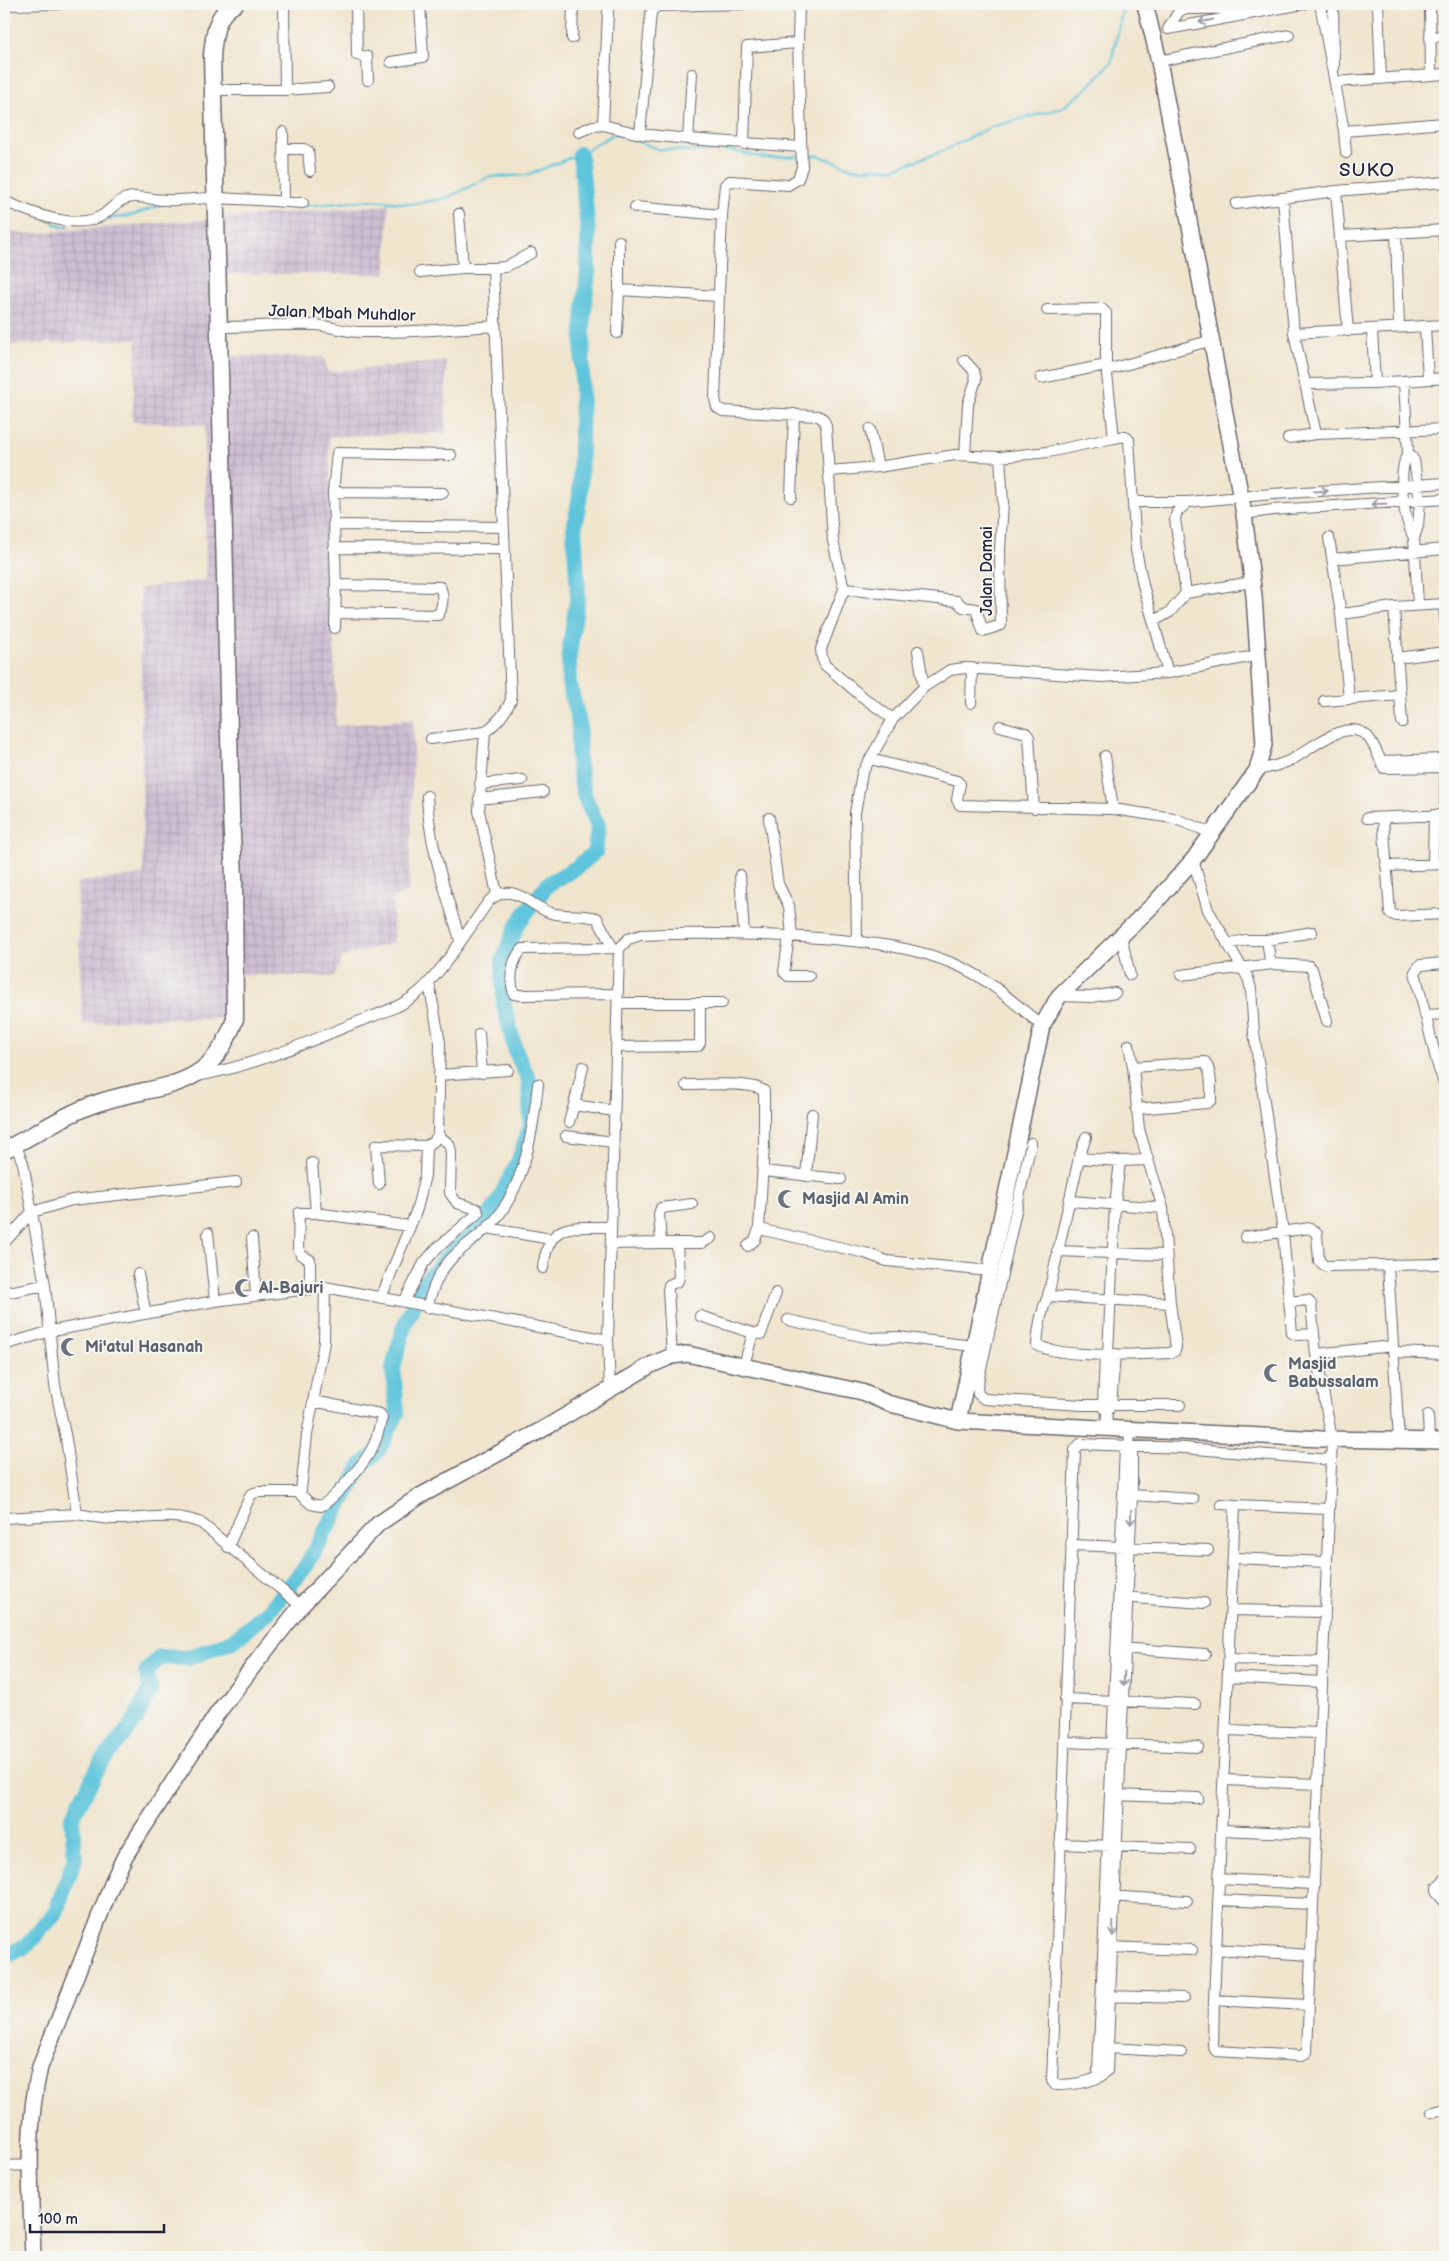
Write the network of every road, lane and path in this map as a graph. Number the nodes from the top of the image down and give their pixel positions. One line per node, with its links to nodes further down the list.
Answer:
1 (58, 4): 17 (street)
2 (235, 4): 36 (main road)
3 (284, 4): 37 (street)
4 (356, 4): 34 (street)
5 (420, 4): 27 (street)
6 (573, 4): 25 (street)
7 (743, 4): 16 (street)
8 (799, 4): 26 (street)
9 (1145, 4): 21 (street)
10 (1303, 4): 18 (street)
11 (1320, 4): 32 (street)
12 (1333, 4): 32 (street)
13 (1378, 4): 33 (street)
14 (1430, 4): 24 (street)
15 (659, 5): 16 (street); 43 (street)
16 (728, 5)
17 (4, 6)
18 (1271, 8): 20 (street, one-way to 20); 20 (street)
19 (608, 12): 39 (street)
20 (1168, 29): 21 (street)
21 (1152, 34): 28 (street)
22 (1289, 35): 28 (street)
23 (1445, 36): 24 (street)
24 (1430, 37): 30 (street)
25 (572, 38)
26 (798, 43): 45 (street); 46 (street)
27 (391, 62)
28 (1159, 62): 82 (street)
29 (692, 74): 44 (street)
30 (1431, 74): 31 (street); 33 (street)
31 (1445, 74)
32 (1334, 77): 33 (street); 40 (street)
33 (1381, 79)
34 (368, 80)
35 (328, 87): 37 (street)
36 (212, 90): 37 (street); 56 (main road)
37 (285, 90)
38 (1445, 123): 40 (street)
39 (603, 125): 42 (street); 43 (street)
40 (1344, 131): 48 (street)
41 (283, 132): 47 (street)
42 (579, 132)
43 (640, 134): 44 (street)
44 (688, 140): 45 (street)
45 (744, 144): 46 (street)
46 (801, 148): 60 (street)
47 (284, 150): 49 (street); 54 (street)
48 (1346, 153)
49 (310, 171)
50 (1445, 182): 51 (street)
51 (1336, 191): 52 (street); 63 (street)
52 (1283, 199): 57 (street); 81 (street)
53 (4, 201): 56 (street)
54 (284, 202): 55 (street); 56 (street)
55 (303, 203)
56 (214, 204): 75 (main road)
57 (1236, 204)
58 (635, 207): 60 (street)
59 (459, 214): 67 (street)
60 (722, 215): 71 (street)
61 (1444, 230): 62 (street); 65 (street)
62 (1396, 232): 63 (street); 76 (street)
63 (1341, 236): 79 (street)
64 (619, 242): 70 (street)
65 (1445, 250)
66 (530, 253): 68 (street)
67 (463, 268): 68 (street); 69 (street)
68 (493, 268): 74 (street)
69 (420, 272)
70 (619, 290): 71 (street); 80 (street)
71 (719, 296): 91 (street)
72 (1047, 310): 84 (street)
73 (1445, 325): 77 (street)
74 (495, 326): 75 (street, Jalan Mbah Muhdlor); 118 (street)
75 (219, 327): 213 (main road)
76 (1399, 327): 77 (street); 78 (street)
77 (1425, 327): 87 (street)
78 (1372, 330): 79 (street); 89 (street)
79 (1348, 332): 81 (street)
80 (617, 333)
81 (1294, 333): 90 (street)
82 (1212, 340): 84 (street); 110 (street)
83 (964, 360): 99 (street)
84 (1106, 367): 85 (street); 96 (street)
85 (1041, 378)
86 (1445, 378): 87 (street)
87 (1428, 379): 88 (street)
88 (1404, 382): 89 (street); 94 (street)
89 (1375, 383): 90 (street)
90 (1305, 384): 95 (street)
91 (794, 414): 103 (street); 109 (street)
92 (870, 429): 102 (street)
93 (1445, 429): 94 (street)
94 (1407, 431): 95 (street); 98 (street)
95 (1316, 434): 97 (street)
96 (1114, 438): 101 (street); 113 (street)
97 (1288, 438)
98 (1408, 452): 105 (street); 106 (street)
99 (965, 455): 101 (street); 102 (street)
100 (451, 456): 107 (street)
101 (1000, 457): 128 (street, Jalan Damai)
102 (878, 467): 103 (street)
103 (830, 471): 128 (street)
104 (1445, 483): 106 (street)
105 (1403, 486): 106 (street); 110 (street, one-way to 105); 115 (street)
106 (1418, 486): 112 (street)
107 (334, 492): 108 (street); 117 (street)
108 (443, 493)
109 (791, 497)
110 (1241, 497): 114 (street); 116 (street)
111 (1445, 499): 112 (street)
112 (1420, 501): 115 (street); 120 (street)
113 (1133, 502): 114 (street); 136 (street)
114 (1188, 502): 129 (street)
115 (1404, 502): 116 (street, one-way to 116); 120 (street)
116 (1244, 514): 126 (street)
117 (333, 525): 118 (street); 121 (street)
118 (502, 527): 122 (street)
119 (1329, 538): 125 (street)
120 (1414, 538): 124 (street)
121 (334, 548): 122 (street); 127 (street)
122 (503, 549): 152 (street)
123 (1445, 549): 124 (street)
124 (1414, 551): 125 (street); 131 (street)
125 (1332, 559): 134 (street)
126 (1252, 582): 129 (street); 140 (street)
127 (336, 585): 133 (street); 133 (street)
128 (844, 589): 149 (street)
129 (1186, 593): 136 (street)
130 (1444, 604): 131 (street); 135 (street)
131 (1418, 605): 132 (street)
132 (1394, 607): 134 (street); 141 (street)
133 (336, 613): 137 (street)
134 (1341, 614): 146 (street)
135 (1445, 620)
136 (1154, 621): 143 (street)
137 (335, 628)
138 (918, 651): 144 (street)
139 (1445, 652): 141 (street)
140 (1259, 655): 143 (street); 159 (street)
141 (1397, 658): 145 (street)
142 (972, 668): 143 (street); 144 (street); 148 (street)
143 (1168, 673)
144 (924, 686): 149 (street)
145 (1400, 696): 146 (street); 150 (street)
146 (1349, 699): 147 (street)
147 (1324, 701)
148 (971, 703)
149 (893, 719): 155 (street)
150 (1402, 722)
151 (1000, 726): 165 (street)
152 (485, 732): 153 (street); 161 (street)
153 (431, 739)
154 (1105, 756): 166 (street)
155 (870, 759): 165 (street); 185 (street)
156 (1445, 759): 157 (street); 158 (street)
157 (1381, 761): 158 (street); 159 (street)
158 (1445, 767): 167 (street)
159 (1257, 770): 171 (street)
160 (522, 780): 161 (street)
161 (480, 784): 164 (street)
162 (543, 792): 164 (street)
163 (427, 796): 183 (street)
164 (479, 799): 177 (street)
165 (1034, 808): 166 (street)
166 (1114, 809): 171 (street)
167 (1441, 815): 170 (street); 173 (street)
168 (769, 818): 181 (street)
169 (1367, 818): 170 (street)
170 (1383, 818): 175 (street)
171 (1212, 833): 172 (street)
172 (1193, 860): 182 (street); 186 (street)
173 (1434, 864): 174 (street); 175 (street)
174 (1445, 864)
175 (1386, 866): 178 (street)
176 (740, 875): 180 (street)
177 (497, 894): 183 (street); 187 (street)
178 (1445, 914)
179 (1312, 932): 184 (street)
180 (744, 933): 181 (street); 187 (street)
181 (791, 936): 185 (street); 193 (street)
182 (1121, 936): 191 (street); 196 (street)
183 (460, 940): 194 (street)
184 (1267, 940): 186 (street); 189 (street)
185 (857, 941): 203 (street)
186 (1227, 944): 190 (street)
187 (616, 948): 197 (street); 197 (street)
188 (1445, 963): 200 (street)
189 (1273, 964): 190 (street); 202 (street)
190 (1242, 967): 192 (street); 248 (street)
191 (1130, 975)
192 (1181, 975)
193 (809, 976)
194 (428, 983): 212 (street); 213 (street)
195 (1115, 993): 196 (street)
196 (1059, 996): 203 (street)
197 (618, 999): 199 (street); 206 (street)
198 (722, 1003): 199 (street)
199 (700, 1004): 206 (street)
200 (1425, 1014): 201 (street); 207 (street)
201 (1445, 1014)
202 (1326, 1021)
203 (1042, 1026): 265 (street)
204 (480, 1034): 211 (street)
205 (1129, 1046): 209 (street)
206 (616, 1047): 219 (street)
207 (1441, 1063): 216 (street)
208 (583, 1067): 217 (street)
209 (1133, 1067): 218 (street); 218 (street)
210 (508, 1070): 211 (street)
211 (482, 1073): 212 (street)
212 (439, 1075): 222 (street)
213 (195, 1076): 228 (main road)
214 (538, 1084): 246 (street)
215 (686, 1084): 233 (street)
216 (1445, 1086)
217 (574, 1105): 219 (street); 221 (street)
218 (1136, 1109): 230 (street)
219 (614, 1111): 225 (street)
220 (812, 1114): 234 (street)
221 (569, 1122)
222 (438, 1135): 227 (street); 278 (street)
223 (566, 1136): 225 (street)
224 (1086, 1137): 229 (street)
225 (613, 1142): 245 (street)
226 (1031, 1143): 300 (street)
227 (426, 1146): 237 (street); 244 (street)
228 (9, 1147): 241 (street)
229 (1079, 1158): 231 (street); 238 (street)
230 (1148, 1160): 231 (street); 242 (street)
231 (1120, 1161): 240 (street)
232 (312, 1163): 243 (street)
233 (763, 1171): 234 (street); 247 (street)
234 (806, 1176): 235 (street)
235 (841, 1179)
236 (236, 1182): 241 (street)
237 (379, 1184)
238 (1070, 1201): 240 (street); 259 (street)
239 (692, 1204): 255 (street)
240 (1115, 1205): 242 (street); 260 (street)
241 (31, 1208): 254 (street); 267 (street)
242 (1163, 1208): 261 (street)
243 (316, 1214): 244 (street); 270 (street)
244 (409, 1226): 274 (street)
245 (611, 1227): 253 (street); 256 (street)
246 (487, 1228): 253 (street); 280 (street)
247 (759, 1229): 258 (street); 265 (street)
248 (1283, 1232): 250 (street); 263 (street); 277 (street)
249 (208, 1233): 276 (street)
250 (1245, 1237)
251 (252, 1238): 272 (street)
252 (711, 1238): 257 (street)
253 (551, 1239): 264 (street)
254 (4, 1243)
255 (661, 1243): 256 (street); 257 (street)
256 (611, 1244): 287 (street)
257 (677, 1244): 294 (street)
258 (748, 1246)
259 (1057, 1251): 260 (street); 273 (street)
260 (1112, 1252): 261 (street); 275 (street)
261 (1166, 1255): 279 (street)
262 (1445, 1264): 263 (street)
263 (1388, 1266): 290 (street)
264 (543, 1268)
265 (990, 1271): 289 (street)
266 (138, 1274): 281 (street)
267 (45, 1285): 269 (street); 284 (street)
268 (325, 1287): 270 (street); 274 (street); 297 (street)
269 (4, 1288)
270 (310, 1288): 272 (street)
271 (776, 1293): 285 (street)
272 (256, 1295): 276 (street)
273 (1048, 1296): 275 (street); 291 (street)
274 (381, 1298): 278 (street)
275 (1109, 1300): 279 (street); 291 (street)
276 (214, 1301): 281 (street)
277 (1289, 1302): 286 (street); 286 (street)
278 (405, 1303): 280 (street)
279 (1170, 1303): 291 (street)
280 (425, 1307): 287 (street)
281 (146, 1314): 284 (street)
282 (700, 1316): 285 (street)
283 (788, 1320): 289 (street)
284 (51, 1331): 288 (street); 315 (street)
285 (753, 1333): 295 (street)
286 (1314, 1334): 292 (street)
287 (608, 1340): 296 (street)
288 (4, 1345)
289 (973, 1346): 299 (street)
290 (1394, 1349): 292 (street); 293 (street); 305 (street)
291 (1109, 1354): 300 (street)
292 (1316, 1354): 303 (street)
293 (1445, 1354)
294 (672, 1356): 295 (street); 296 (street)
295 (744, 1365): 299 (street)
296 (610, 1391): 325 (street)
297 (313, 1401): 309 (street); 309 (street)
298 (1180, 1405): 300 (street)
299 (959, 1415): 300 (street)
300 (1107, 1415): 304 (street)
301 (1428, 1415): 302 (street)
302 (1429, 1436): 305 (street); 306 (street)
303 (1331, 1438): 305 (street); 307 (street); 308 (street)
304 (1129, 1440): 307 (street); 310 (street); 317 (street); 319 (street)
305 (1399, 1440)
306 (1445, 1441)
307 (1240, 1443): 308 (street)
308 (1331, 1460): 314 (street)
309 (297, 1492): 318 (street)
310 (1132, 1495): 311 (street); 319 (street, one-way to 319)
311 (1193, 1499)
312 (1220, 1504): 313 (street)
313 (1235, 1505): 314 (street); 321 (street)
314 (1328, 1510): 322 (street)
315 (77, 1514): 316 (street); 318 (street)
316 (4, 1518)
317 (1071, 1545): 319 (street); 334 (street)
318 (228, 1547): 325 (street)
319 (1125, 1547): 320 (street); 323 (street)
320 (1208, 1550)
321 (1234, 1558): 322 (street); 326 (street)
322 (1326, 1562): 327 (street)
323 (1122, 1598): 324 (street); 328 (street)
324 (1204, 1603)
325 (301, 1606): 372 (street)
326 (1231, 1610): 327 (street); 330 (street)
327 (1324, 1612): 331 (street)
328 (1121, 1649): 329 (street); 335 (street)
329 (1205, 1654)
330 (1229, 1659): 331 (street); 332 (street)
331 (1322, 1662): 333 (street)
332 (1228, 1677): 333 (street); 337 (street)
333 (1321, 1682): 338 (street)
334 (1065, 1699): 335 (street); 339 (street)
335 (1118, 1700): 336 (street); 340 (street)
336 (1195, 1704)
337 (1226, 1730): 338 (street); 342 (street)
338 (1319, 1733): 343 (street)
339 (1064, 1742): 340 (street); 348 (street)
340 (1116, 1744): 341 (street); 344 (street)
341 (1198, 1747)
342 (1224, 1780): 343 (street); 346 (street)
343 (1317, 1784): 347 (street)
344 (1114, 1795): 345 (street); 349 (street)
345 (1198, 1798)
346 (1222, 1830): 347 (street); 351 (street)
347 (1315, 1834): 353 (street)
348 (1060, 1844): 349 (street); 369 (street)
349 (1112, 1846): 350 (street); 354 (street)
350 (1190, 1849)
351 (1219, 1879): 353 (street); 356 (street)
352 (1445, 1879): 357 (street)
353 (1313, 1884): 358 (street)
354 (1109, 1896): 355 (street); 359 (street)
355 (1187, 1900)
356 (1218, 1900): 358 (street); 360 (street)
357 (1445, 1902)
358 (1312, 1904): 362 (street)
359 (1107, 1947): 361 (street); 363 (street)
360 (1216, 1949): 362 (street); 365 (street)
361 (1192, 1950)
362 (1310, 1955): 366 (street)
363 (1106, 1996): 364 (street); 367 (street); 369 (street)
364 (1184, 1998)
365 (1214, 2000): 366 (street); 366 (street)
366 (1308, 2005)
367 (1108, 2048): 368 (street); 369 (street)
368 (1181, 2052)
369 (1101, 2076)
370 (1445, 2109): 371 (street)
371 (1432, 2112)
372 (30, 2165): 373 (street); 374 (street)
373 (4, 2166)
374 (32, 2257)

